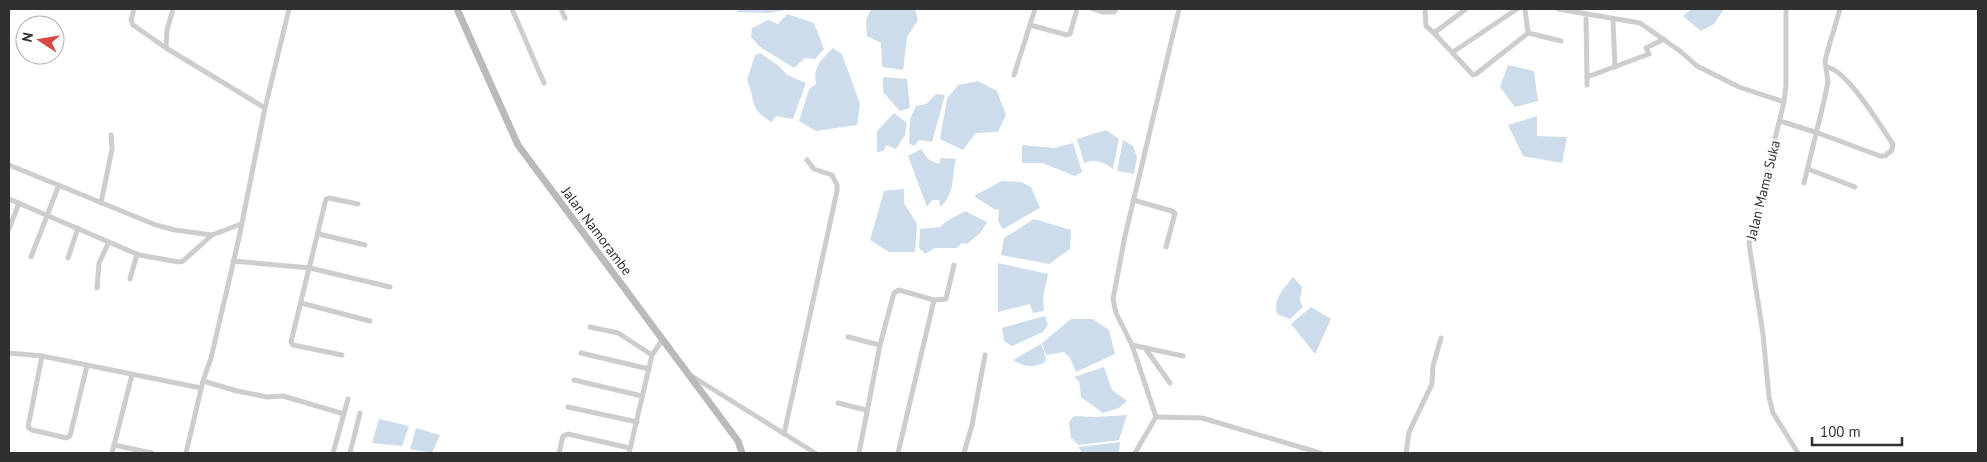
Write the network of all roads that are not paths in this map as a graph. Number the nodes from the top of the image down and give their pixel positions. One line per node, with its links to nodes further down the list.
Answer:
1 (134, 9): 27 (street)
2 (173, 9): 27 (street)
3 (289, 9): 36 (street)
4 (457, 9): 75 (main road, Jalan Namorambe)
5 (512, 9): 33 (street)
6 (562, 9): 19 (street)
7 (1035, 9): 22 (street)
8 (1077, 9): 22 (street)
9 (1093, 9): 10 (street)
10 (1116, 9)
11 (1179, 9): 47 (street)
12 (1425, 9): 23 (street)
13 (1466, 9): 23 (street)
14 (1516, 9): 28 (street)
15 (1525, 9): 24 (street)
16 (1558, 9): 25 (street)
17 (1786, 9): 35 (street, Jalan Mama Suka)
18 (1838, 10): 30 (street)
19 (566, 18)
20 (1586, 19): 32 (street)
21 (1613, 22): 29 (street)
22 (1030, 25): 31 (street)
23 (1434, 33): 28 (street)
24 (1528, 33): 26 (street); 28 (street)
25 (1664, 39): 29 (street); 35 (street)
26 (1561, 41)
27 (166, 48): 36 (street)
28 (1453, 52)
29 (1616, 67): 32 (street)
30 (1826, 67): 38 (street); 38 (street)
31 (1014, 75)
32 (1587, 77): 34 (street)
33 (544, 83)
34 (1588, 86)
35 (1784, 102): 37 (street, Jalan Mama Suka)
36 (265, 108): 52 (street)
37 (1780, 121): 38 (street); 120 (street, Jalan Mama Suka)
38 (1818, 132): 42 (street)
39 (111, 135): 49 (street)
40 (807, 160): 103 (street)
41 (9, 165): 44 (street)
42 (1808, 169): 43 (street); 45 (street)
43 (1804, 183)
44 (59, 185): 49 (street); 51 (street)
45 (1855, 187)
46 (9, 199): 48 (street)
47 (1133, 200): 59 (street); 77 (street)
48 (19, 203): 51 (street); 54 (street)
49 (101, 203): 55 (street)
50 (358, 204): 56 (street)
51 (48, 215): 53 (street); 61 (street)
52 (241, 224): 55 (street); 63 (street)
53 (78, 228): 57 (street); 62 (street)
54 (9, 230)
55 (212, 234): 60 (street)
56 (319, 234): 58 (street); 65 (street)
57 (109, 242): 60 (street); 68 (street)
58 (365, 245)
59 (1166, 247)
60 (137, 254): 66 (street)
61 (31, 257)
62 (68, 258)
63 (233, 261): 65 (street); 91 (street)
64 (954, 264): 69 (street)
65 (310, 268): 67 (street); 70 (street)
66 (130, 279)
67 (390, 287)
68 (97, 288)
69 (934, 300): 76 (street); 115 (street)
70 (301, 303): 71 (street); 81 (street)
71 (370, 321)
72 (590, 327): 82 (street)
73 (848, 337): 76 (street)
74 (1441, 338): 119 (street)
75 (663, 339): 82 (street); 88 (main road, Jalan Namorambe)
76 (880, 345): 98 (street)
77 (1132, 345): 78 (street); 101 (street)
78 (1145, 348): 85 (street); 92 (street)
79 (9, 353): 84 (street)
80 (581, 353): 87 (street)
81 (342, 355)
82 (652, 355): 87 (street)
83 (985, 355): 116 (street)
84 (42, 356): 86 (street); 86 (street)
85 (1183, 356)
86 (87, 366): 89 (street)
87 (649, 369): 94 (street)
88 (688, 373): 103 (street); 112 (main road, Jalan Namorambe)
89 (132, 375): 93 (street); 104 (street)
90 (574, 380): 94 (street)
91 (203, 381): 93 (street); 100 (street)
92 (1170, 383)
93 (201, 388): 108 (street)
94 (642, 396): 102 (street)
95 (348, 399): 100 (street)
96 (838, 403): 98 (street)
97 (568, 407): 102 (street)
98 (866, 410): 114 (street)
99 (360, 413): 110 (street)
100 (344, 414): 109 (street)
101 (1156, 417): 117 (street); 118 (street)
102 (637, 422): 105 (street)
103 (784, 434): 113 (street)
104 (114, 445): 106 (street); 107 (street)
105 (630, 451): 111 (street)
106 (112, 453)
107 (152, 453)
108 (186, 453)
109 (333, 453)
110 (350, 453)
111 (559, 453)
112 (742, 453)
113 (815, 453)
114 (858, 453)
115 (898, 453)
116 (964, 453)
117 (1135, 453)
118 (1320, 453)
119 (1406, 453)
120 (1798, 453)

